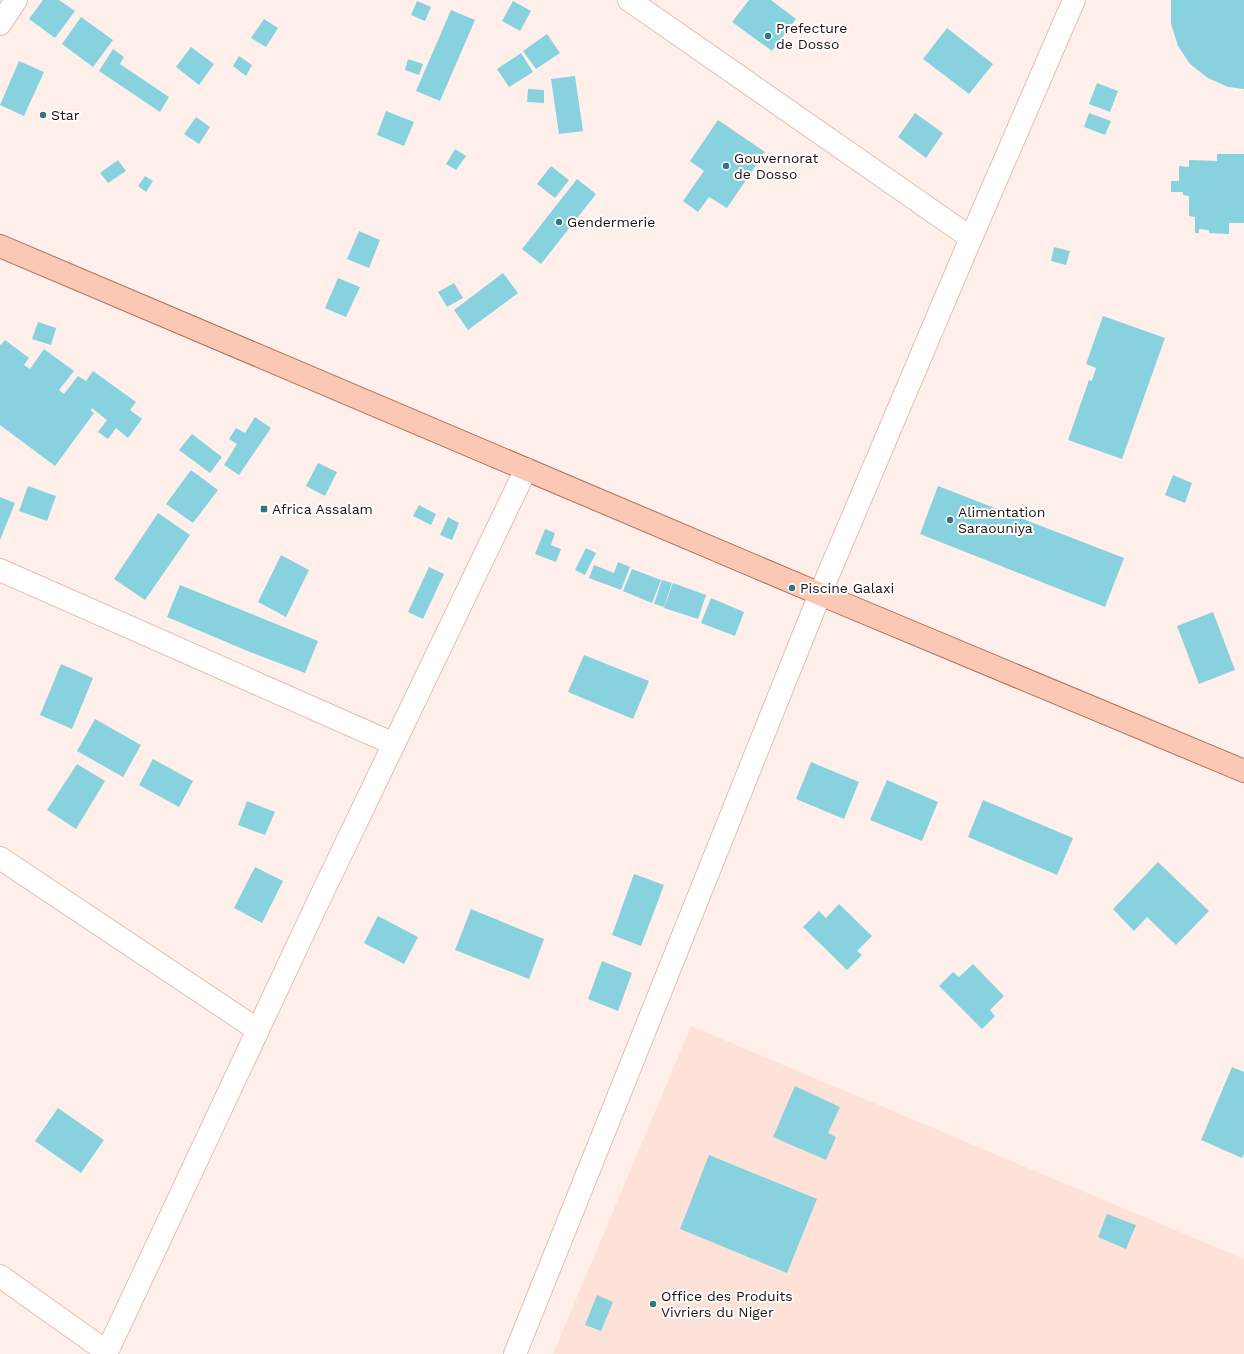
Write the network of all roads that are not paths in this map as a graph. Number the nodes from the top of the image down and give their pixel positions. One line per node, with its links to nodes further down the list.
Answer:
1 (16, 0): 4 (street)
2 (629, 0): 5 (street)
3 (1074, 0): 5 (street)
4 (0, 24)
5 (971, 238): 9 (street)
6 (2, 248): 7 (main road)
7 (526, 469): 9 (main road); 10 (street)
8 (0, 570): 10 (street)
9 (820, 594): 11 (main road); 16 (street)
10 (394, 744): 13 (street)
11 (1244, 771)
12 (0, 858): 13 (street)
13 (258, 1030): 15 (street)
14 (0, 1276): 15 (street)
15 (106, 1353)
16 (515, 1354)

